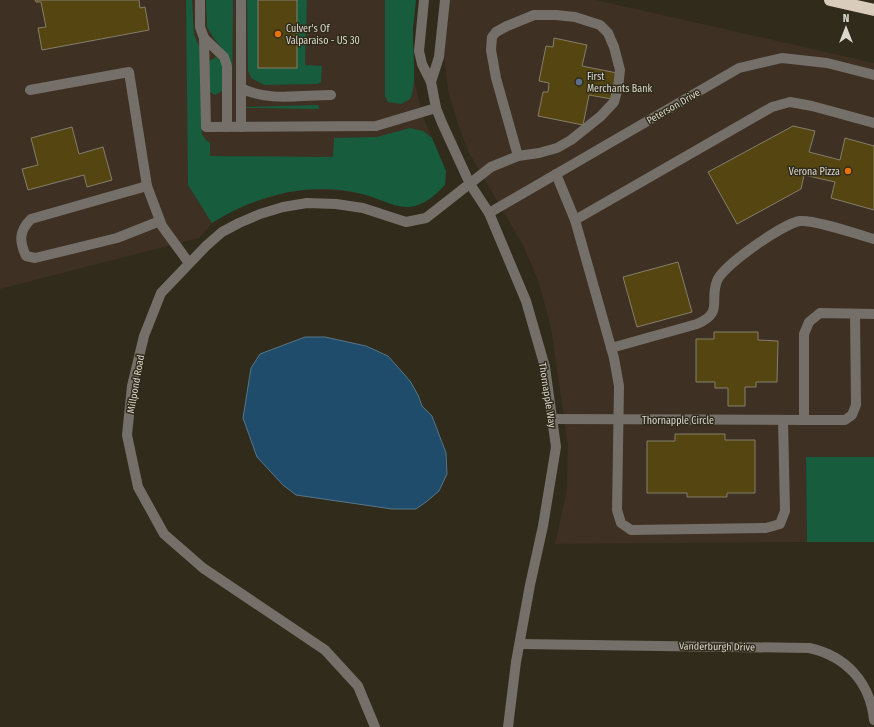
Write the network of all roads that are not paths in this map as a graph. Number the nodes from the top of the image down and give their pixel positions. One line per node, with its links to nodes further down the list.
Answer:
1 (200, 0): 7 (street)
2 (241, 0): 10 (street)
3 (424, 0): 9 (street, Thornapple Way)
4 (445, 0): 9 (street, Thornapple Way)
5 (830, 0): 6 (highway)
6 (874, 10)
7 (204, 38): 15 (street); 15 (street)
8 (874, 74): 18 (street, Peterson Drive)
9 (431, 82): 13 (street, Thornapple Way)
10 (241, 88): 12 (street); 16 (street)
11 (30, 90): 20 (street)
12 (331, 95)
13 (436, 108): 16 (street); 19 (street, Thornapple Way)
14 (874, 123): 22 (street)
15 (227, 127): 16 (street)
16 (241, 127)
17 (518, 156): 17 (street); 19 (street, Millpond Road)
18 (556, 174): 21 (street, Peterson Drive); 22 (street)
19 (470, 184): 21 (street, Thornapple Way); 25 (street, Millpond Road)
20 (147, 186): 23 (street); 23 (street)
21 (489, 213): 29 (street, Thornapple Way)
22 (575, 220): 28 (street)
23 (160, 221): 25 (street)
24 (874, 239): 28 (street)
25 (189, 263): 35 (street, Millpond Road)
26 (855, 314): 27 (street); 32 (street); 32 (street, Thornapple Circle)
27 (874, 314)
28 (611, 348): 30 (street)
29 (552, 419): 30 (street, Thornapple Circle); 33 (street, Thornapple Way)
30 (618, 419): 31 (street, Thornapple Circle); 31 (street)
31 (783, 420): 32 (street, Thornapple Circle)
32 (804, 420)
33 (520, 644): 34 (street, Vanderburgh Drive); 36 (street, Thornapple Way)
34 (874, 720)
35 (375, 727)
36 (508, 727)

